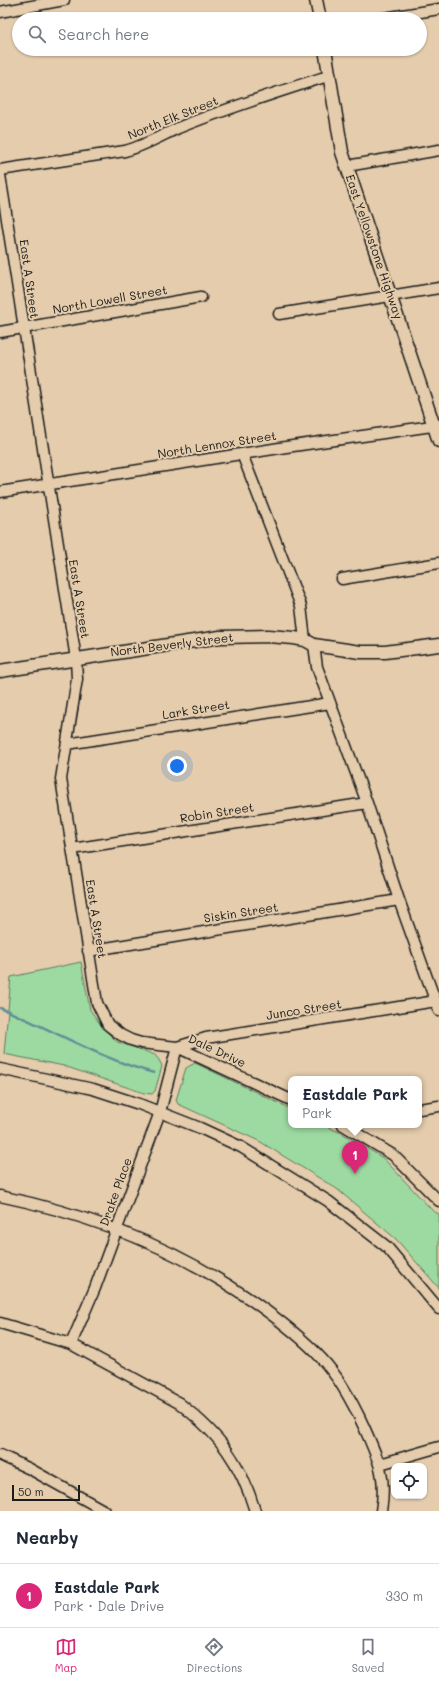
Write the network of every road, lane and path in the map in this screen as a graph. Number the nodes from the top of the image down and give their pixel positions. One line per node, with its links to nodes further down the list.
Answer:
1 (64, 0): 4 (street)
2 (316, 0): 5 (main road)
3 (439, 10): 6 (street)
4 (0, 12)
5 (319, 12)
6 (425, 12)
7 (326, 56): 8 (main road, East Yellowstone Highway)
8 (328, 76): 10 (main road, East Yellowstone Highway); 11 (street, North Elk Street)
9 (439, 150): 10 (street)
10 (346, 166): 15 (main road, East Yellowstone Highway)
11 (0, 170)
12 (0, 175): 17 (street, East A Street)
13 (439, 288): 15 (street)
14 (201, 297): 17 (street, North Lowell Street)
15 (391, 297): 16 (street); 19 (main road, East Yellowstone Highway)
16 (279, 314)
17 (23, 328): 18 (street, North Lowell Street); 22 (street, East A Street)
18 (0, 332)
19 (437, 426): 20 (main road, East Yellowstone Highway); 21 (street, North Lennox Street)
20 (439, 441)
21 (242, 454): 22 (street, North Lennox Street); 26 (street)
22 (48, 485): 23 (street, North Lennox Street); 28 (street, East A Street)
23 (0, 492)
24 (439, 563): 25 (street)
25 (342, 579)
26 (310, 642): 27 (main road, North Beverly Street); 28 (main road, North Beverly Street); 30 (street)
27 (439, 645)
28 (76, 658): 29 (main road, North Beverly Street); 31 (street, East A Street)
29 (0, 671)
30 (330, 703): 31 (street, Lark Street); 32 (street)
31 (67, 744): 33 (street, East A Street)
32 (367, 803): 33 (street, Robin Street); 34 (street)
33 (72, 849): 35 (street, East A Street)
34 (399, 900): 35 (street, Siskin Street); 36 (street)
35 (88, 951): 37 (street, East A Street)
36 (437, 1006): 38 (street, Junco Street)
37 (108, 1025): 38 (street, Dale Drive)
38 (177, 1046): 40 (street, Dale Drive); 43 (street, Drake Place)
39 (0, 1069): 43 (street)
40 (288, 1099)
41 (439, 1106): 42 (street)
42 (422, 1109)
43 (160, 1112): 47 (street, Drake Place); 48 (street)
44 (348, 1128): 46 (street)
45 (0, 1196): 47 (street)
46 (439, 1201)
47 (117, 1228): 50 (street, Drake Place); 53 (street)
48 (439, 1309)
49 (0, 1323): 50 (street)
50 (71, 1344): 55 (street)
51 (439, 1447): 53 (street)
52 (0, 1455): 54 (street)
53 (380, 1464): 56 (street)
54 (104, 1511)
55 (255, 1511)
56 (381, 1511)

